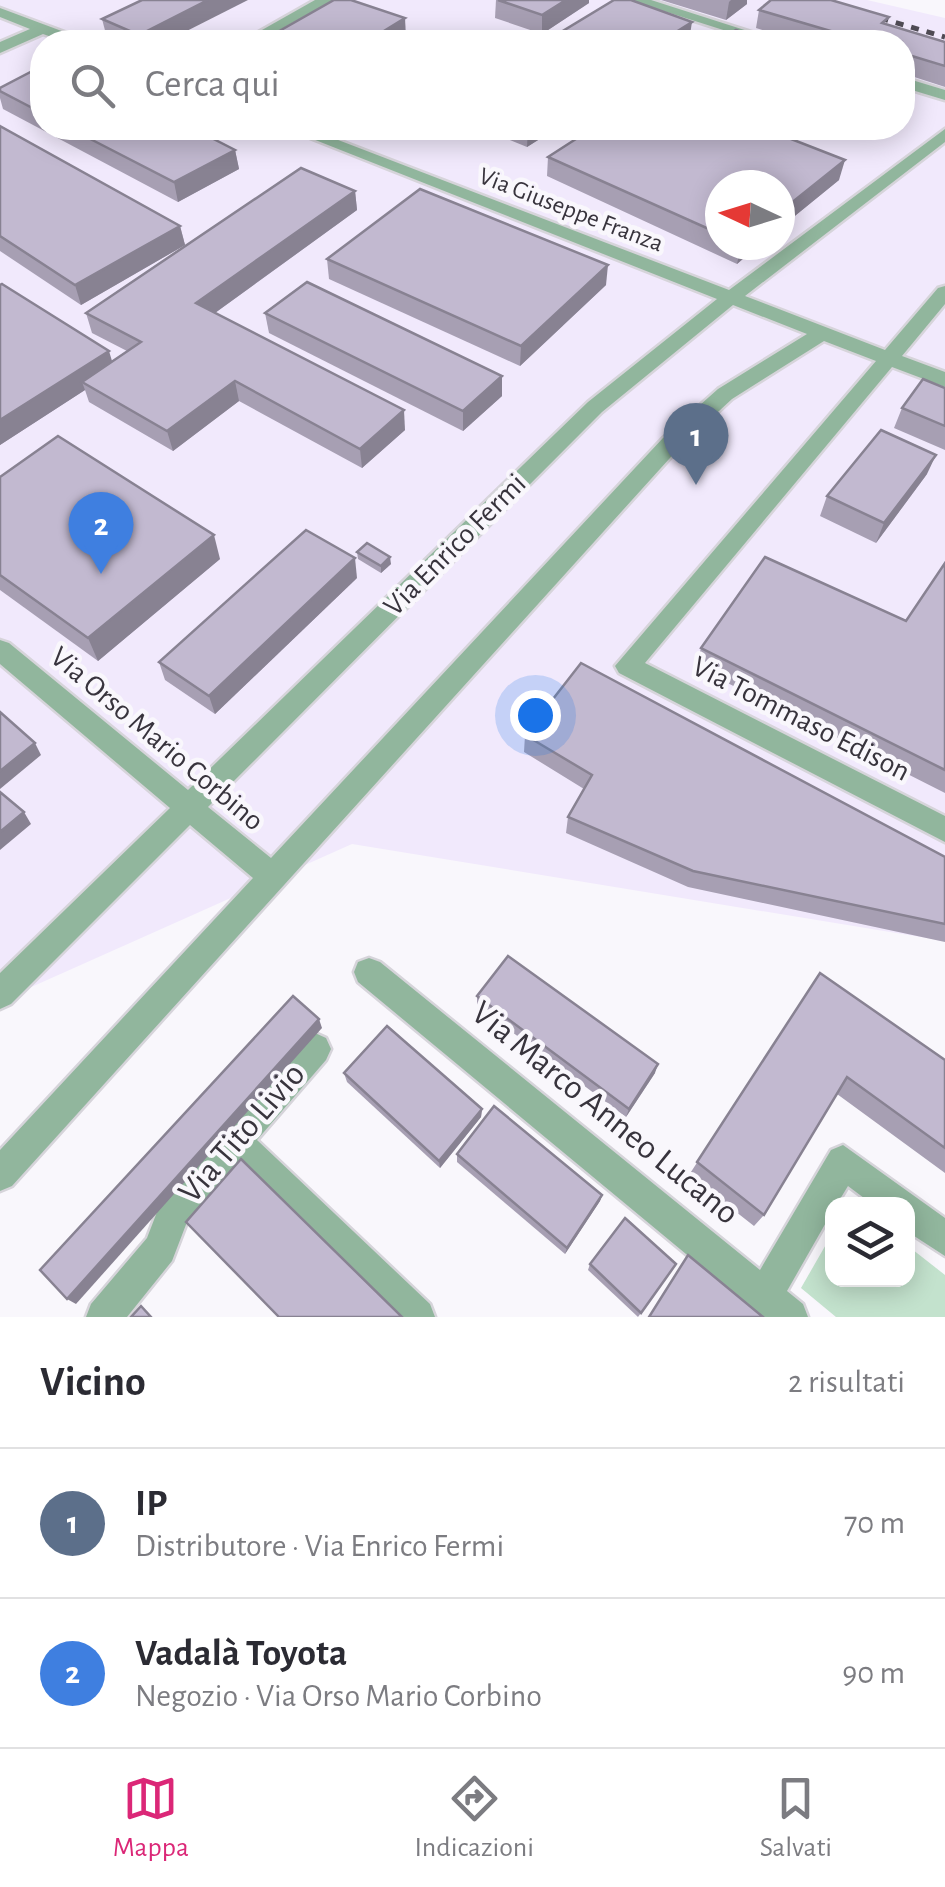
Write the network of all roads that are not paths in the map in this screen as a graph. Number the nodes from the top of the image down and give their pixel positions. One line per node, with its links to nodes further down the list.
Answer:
1 (326, 0): 7 (street)
2 (636, 0): 8 (street)
3 (0, 12): 4 (street)
4 (43, 28): 5 (street); 6 (street)
5 (39, 30)
6 (48, 30)
7 (270, 30)
8 (735, 30)
9 (30, 34): 10 (street)
10 (0, 48)
11 (915, 86): 12 (street)
12 (945, 95)
13 (945, 134): 16 (street, Via Enrico Fermi)
14 (323, 140): 16 (street, Via Giuseppe Franza)
15 (945, 292): 18 (street)
16 (730, 300): 17 (street, Via Giuseppe Franza); 21 (street, Via Enrico Fermi)
17 (821, 334): 18 (street, Via Giuseppe Franza); 23 (street)
18 (887, 358): 19 (street, Via Giuseppe Franza); 22 (street, Via Tommaso Edison)
19 (945, 380)
20 (0, 650): 21 (street, Via Orso Mario Corbino)
21 (189, 807): 23 (street, Via Orso Mario Corbino); 25 (street, Via Enrico Fermi)
22 (945, 830)
23 (273, 877): 28 (street)
24 (369, 972): 34 (street, Via Marco Anneo Lucano)
25 (0, 994)
26 (315, 1048): 27 (street, Via Tito Livio)
27 (235, 1142): 35 (street, Via Tito Livio); 36 (street)
28 (0, 1174)
29 (827, 1197): 30 (street)
30 (890, 1197)
31 (825, 1201): 34 (street)
32 (915, 1216): 33 (street)
33 (945, 1239)
34 (777, 1306)
35 (104, 1317)
36 (417, 1317)

